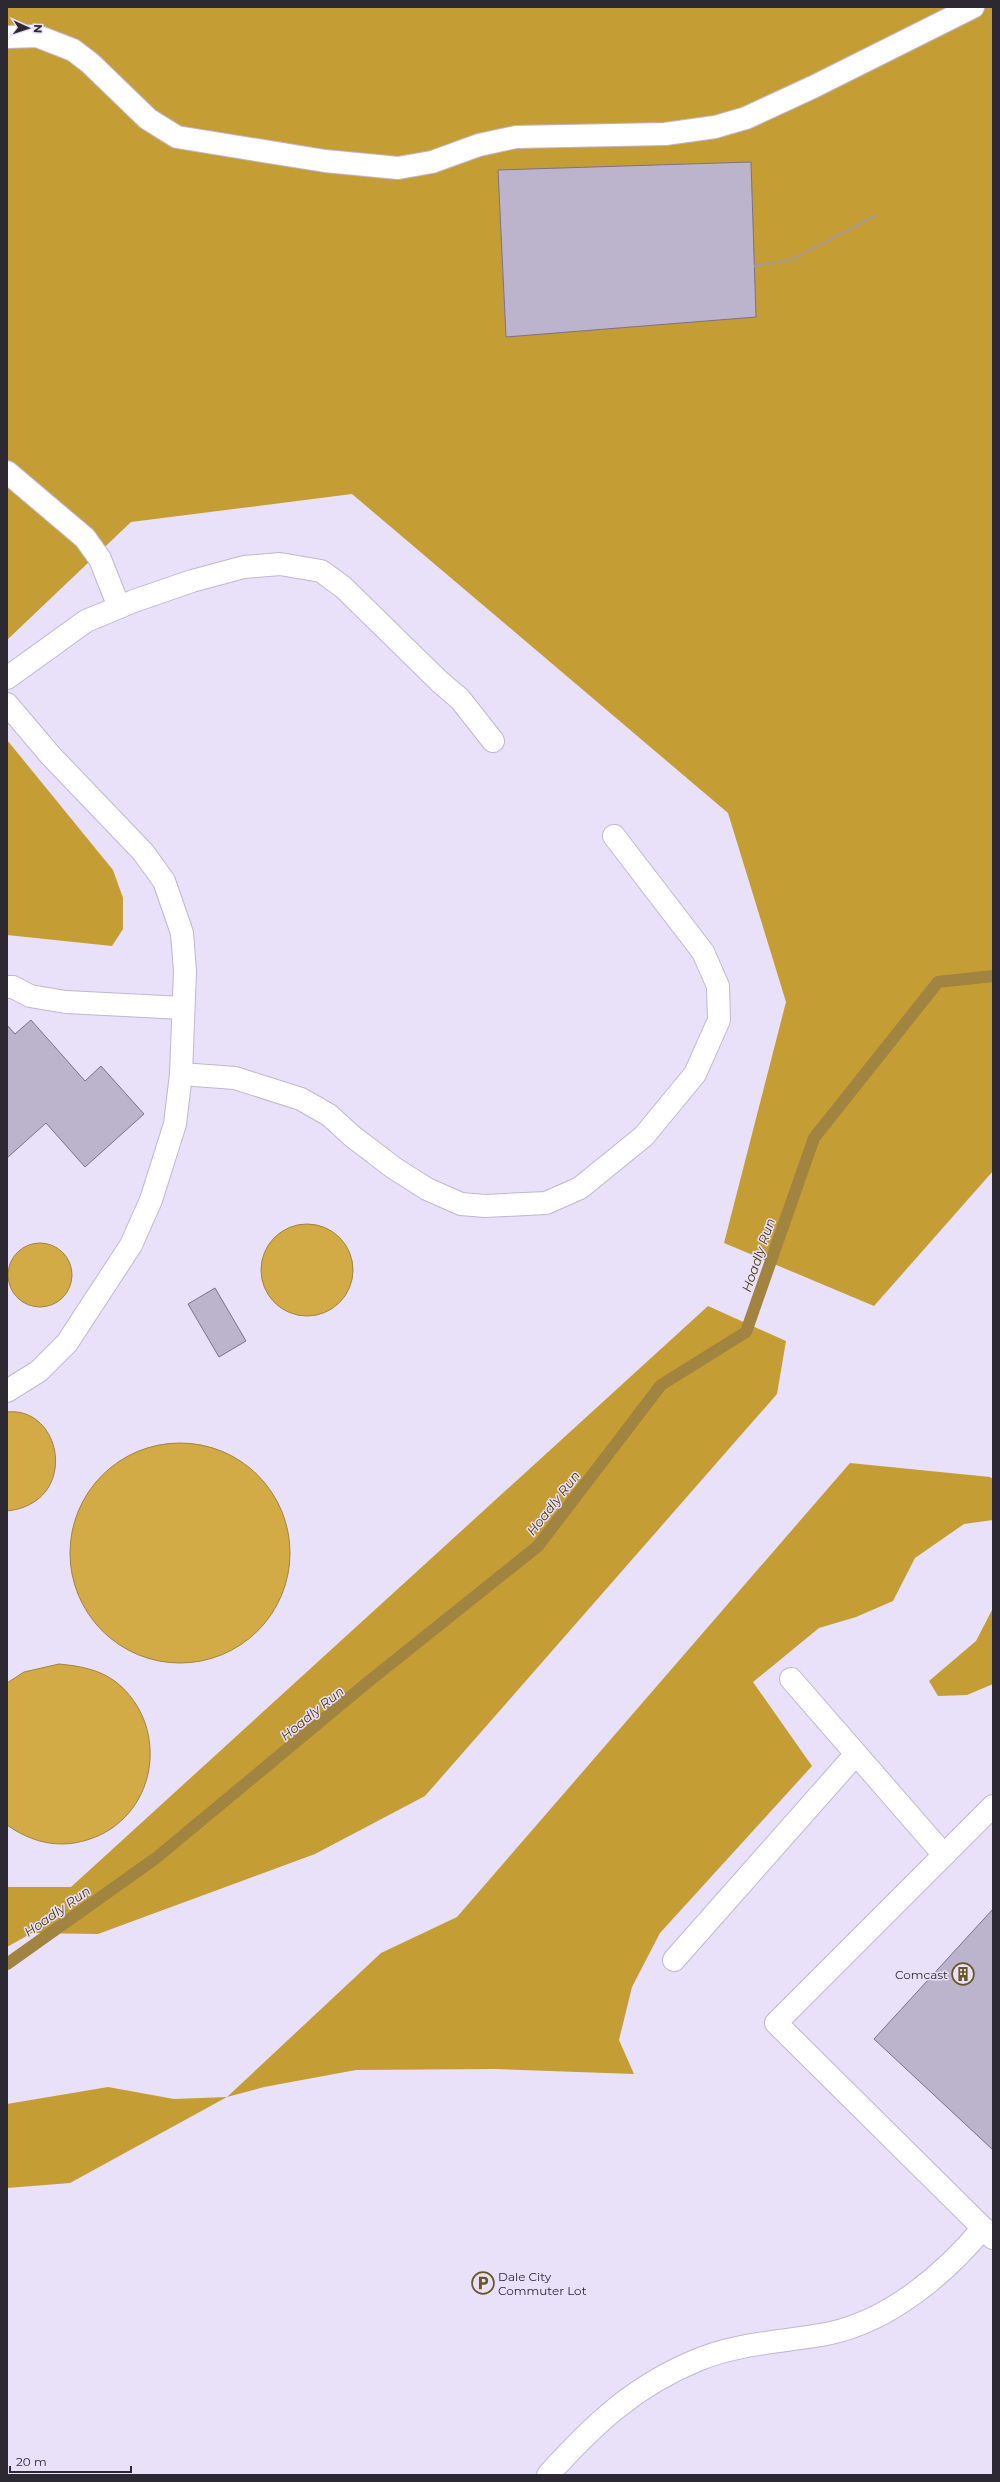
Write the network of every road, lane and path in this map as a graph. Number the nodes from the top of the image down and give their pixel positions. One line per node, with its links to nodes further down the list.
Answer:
1 (972, 7): 2 (lane)
2 (7, 37)
3 (877, 215): 4 (path)
4 (754, 266)
5 (7, 472): 6 (lane)
6 (119, 607): 7 (lane); 9 (lane)
7 (7, 678)
8 (7, 704): 12 (lane)
9 (493, 741)
10 (614, 836): 13 (lane)
11 (7, 987): 12 (lane)
12 (183, 1008): 13 (lane)
13 (181, 1074): 14 (lane)
14 (7, 1391)
15 (791, 1679): 16 (lane)
16 (856, 1754): 18 (lane); 19 (lane)
17 (993, 1806): 18 (lane)
18 (944, 1855): 20 (lane)
19 (674, 1960)
20 (988, 2233): 21 (lane)
21 (548, 2475)

